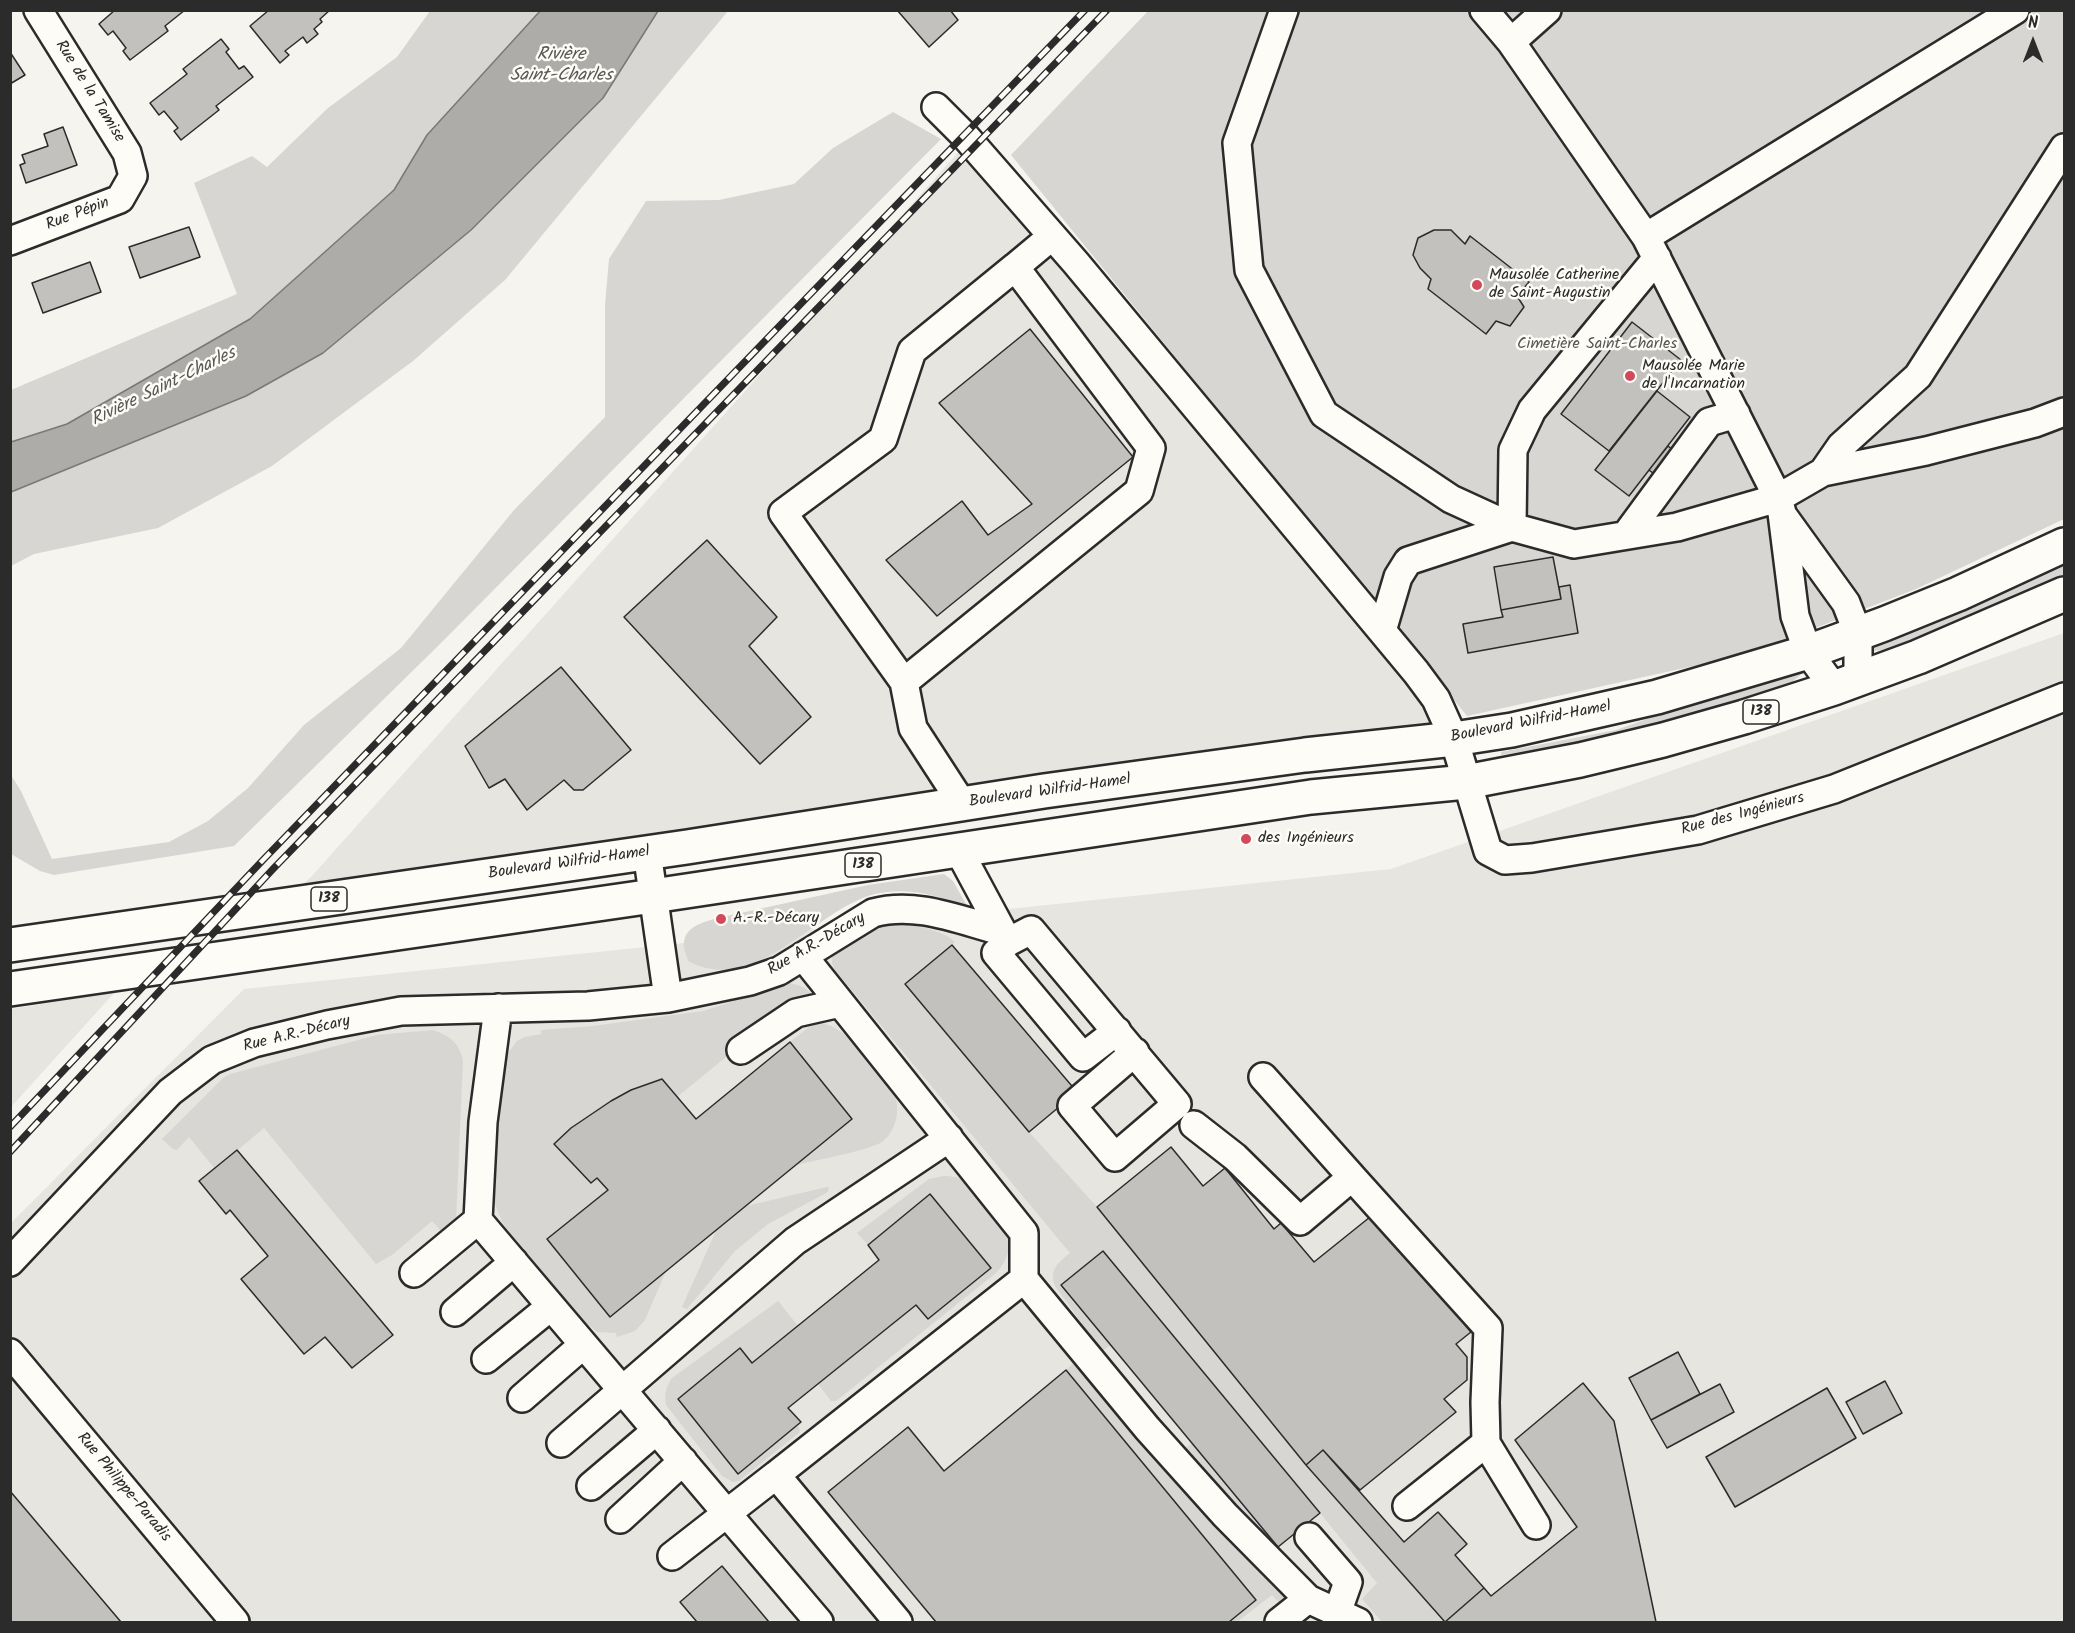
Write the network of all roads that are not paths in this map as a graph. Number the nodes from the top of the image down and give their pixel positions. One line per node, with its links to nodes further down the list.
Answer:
1 (38, 10): 9 (street, Rue de la Tamise)
2 (1284, 10): 18 (street)
3 (1484, 10): 6 (street)
4 (1547, 10): 6 (street)
5 (2015, 10): 12 (street)
6 (1510, 42): 12 (street)
7 (936, 107): 10 (street, Rue des Ingénieurs)
8 (2064, 148): 16 (street)
9 (133, 176): 11 (street, Rue Pépin)
10 (1051, 237): 13 (street); 22 (street, Rue des Ingénieurs)
11 (10, 241)
12 (1652, 247): 15 (street); 18 (street)
13 (1014, 267): 25 (street); 25 (street)
14 (2064, 412): 16 (street)
15 (1736, 414): 17 (street); 19 (street)
16 (1823, 472): 17 (street)
17 (1780, 506): 19 (street); 23 (street); 24 (street)
18 (1512, 527): 19 (street); 22 (street)
19 (1626, 535)
20 (2064, 545): 23 (main road, Boulevard Wilfrid-Hamel / 138)
21 (2064, 594): 26 (main road, 138)
22 (1382, 631): 28 (street, Rue des Ingénieurs)
23 (1858, 634): 24 (main road, Boulevard Wilfrid-Hamel / 138); 26 (street)
24 (1808, 651): 26 (street); 28 (main road, Boulevard Wilfrid-Hamel / 138)
25 (904, 682): 30 (street)
26 (1846, 683): 29 (main road, 138)
27 (2064, 697): 29 (street, Rue des Ingénieurs)
28 (1454, 739): 29 (street, Rue des Ingénieurs); 30 (main road, Boulevard Wilfrid-Hamel / 138)
29 (1467, 782): 31 (main road, 138)
30 (963, 805): 32 (main road, Boulevard Wilfrid-Hamel / 138)
31 (958, 849): 33 (main road, 138); 34 (street)
32 (647, 852): 33 (street); 35 (main road, Boulevard Wilfrid-Hamel / 138)
33 (654, 896): 37 (main road, 138); 38 (street)
34 (1004, 937): 36 (street, Rue A.R.-Décary); 41 (street); 41 (street)
35 (10, 945)
36 (803, 956): 38 (street, Rue A.R.-Décary); 39 (street)
37 (10, 989)
38 (668, 998): 40 (street, Rue A.R.-Décary)
39 (840, 1003): 42 (street); 46 (street)
40 (498, 1008): 48 (street); 49 (street, Rue A.R.-Décary)
41 (1117, 1031): 43 (street)
42 (741, 1050)
43 (1135, 1052): 45 (street); 45 (street)
44 (1263, 1077): 47 (street)
45 (1184, 1113): 47 (street)
46 (949, 1138): 52 (street); 58 (street)
47 (1352, 1177): 62 (street)
48 (478, 1220): 50 (street); 51 (street)
49 (10, 1262)
50 (514, 1262): 53 (street); 54 (street)
51 (414, 1273)
52 (1024, 1279): 64 (street); 72 (street)
53 (550, 1307): 55 (street); 57 (street)
54 (454, 1312)
55 (583, 1345): 58 (street); 59 (street)
56 (10, 1353): 74 (street, Rue Philippe-Paradis)
57 (486, 1359)
58 (622, 1390): 60 (street); 61 (street)
59 (522, 1398)
60 (657, 1430): 63 (street); 65 (street)
61 (561, 1443)
62 (1486, 1443): 66 (street); 69 (street)
63 (683, 1461): 67 (street); 68 (street)
64 (776, 1475): 67 (street); 76 (street)
65 (591, 1486)
66 (1407, 1506)
67 (726, 1512): 71 (street); 75 (street)
68 (620, 1519)
69 (1536, 1525)
70 (1309, 1537): 73 (street)
71 (672, 1556)
72 (1308, 1599): 73 (street); 77 (street)
73 (1348, 1618)
74 (235, 1623)
75 (819, 1623)
76 (898, 1623)
77 (1279, 1623)

